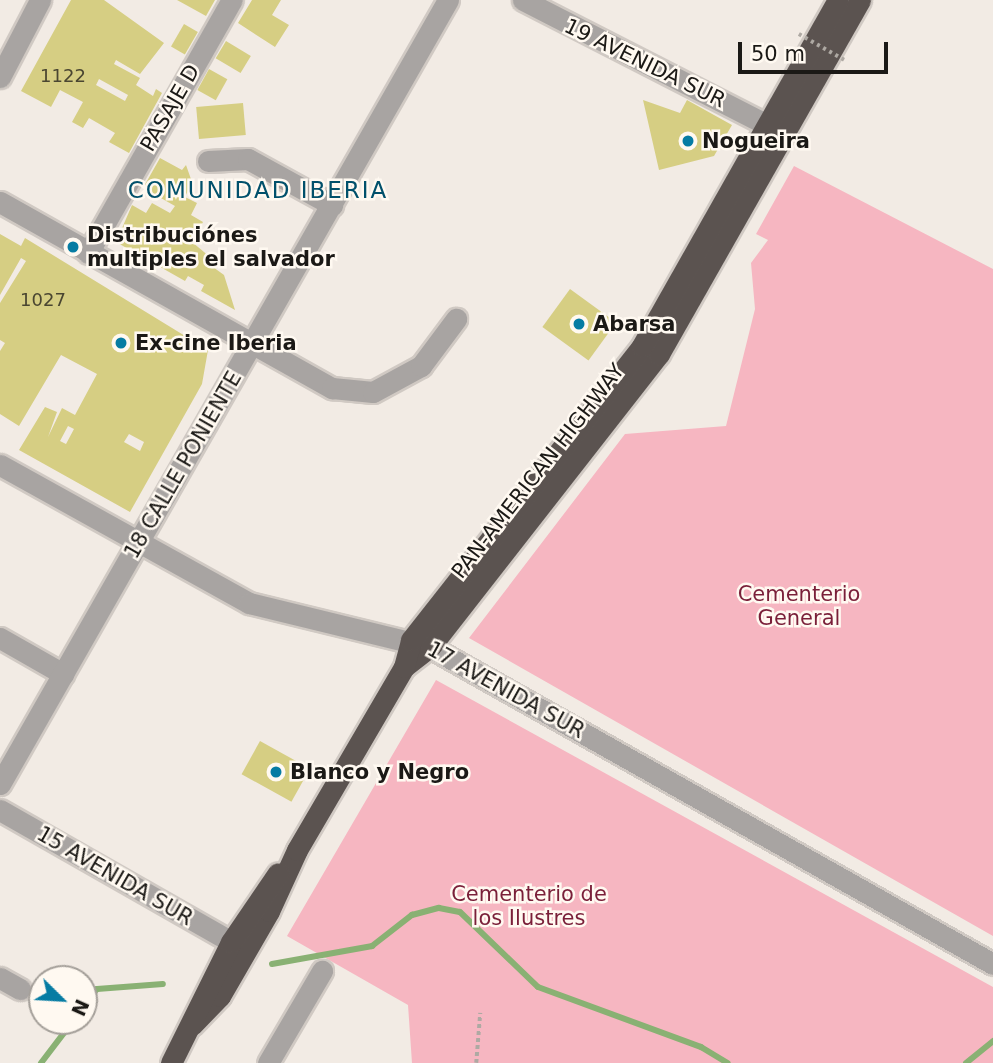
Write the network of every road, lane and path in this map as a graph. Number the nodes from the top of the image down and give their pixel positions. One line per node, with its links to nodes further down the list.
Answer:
1 (40, 0): 9 (street)
2 (232, 0): 14 (street, PASAJE D)
3 (448, 0): 13 (street, 18 CALLE PONIENTE)
4 (523, 0): 10 (street, 19 AVENIDA SUR)
5 (838, 0): 10 (highway, PAN-AMERICAN HIGHWAY)
6 (860, 0): 20 (highway, PAN-AMERICAN HIGHWAY)
7 (799, 34): 8 (path, bridge)
8 (848, 62)
9 (0, 77)
10 (767, 125): 20 (highway, PAN-AMERICAN HIGHWAY)
11 (208, 161): 13 (street)
12 (0, 202): 14 (street)
13 (332, 205): 16 (street, 18 CALLE PONIENTE)
14 (88, 253): 16 (street)
15 (456, 319): 16 (street)
16 (251, 347): 18 (street, 18 CALLE PONIENTE)
17 (0, 465): 18 (street, 17 AVENIDA SUR)
18 (138, 542): 20 (street, 17 AVENIDA SUR); 21 (street, 18 CALLE PONIENTE)
19 (0, 638): 21 (street)
20 (421, 643): 24 (highway, PAN-AMERICAN HIGHWAY); 26 (street, 17 AVENIDA SUR)
21 (63, 674): 22 (street, 18 CALLE PONIENTE)
22 (0, 784)
23 (0, 810): 25 (street, 15 AVENIDA SUR)
24 (297, 850): 25 (highway, PAN-AMERICAN HIGHWAY); 31 (highway, PAN-AMERICAN HIGHWAY)
25 (231, 942): 31 (highway, PAN-AMERICAN HIGHWAY)
26 (993, 964)
27 (322, 971): 33 (street)
28 (0, 978): 29 (street)
29 (20, 989)
30 (480, 1013): 34 (path)
31 (192, 1026): 32 (highway, PAN-AMERICAN HIGHWAY)
32 (171, 1063)
33 (268, 1063)
34 (476, 1063)

